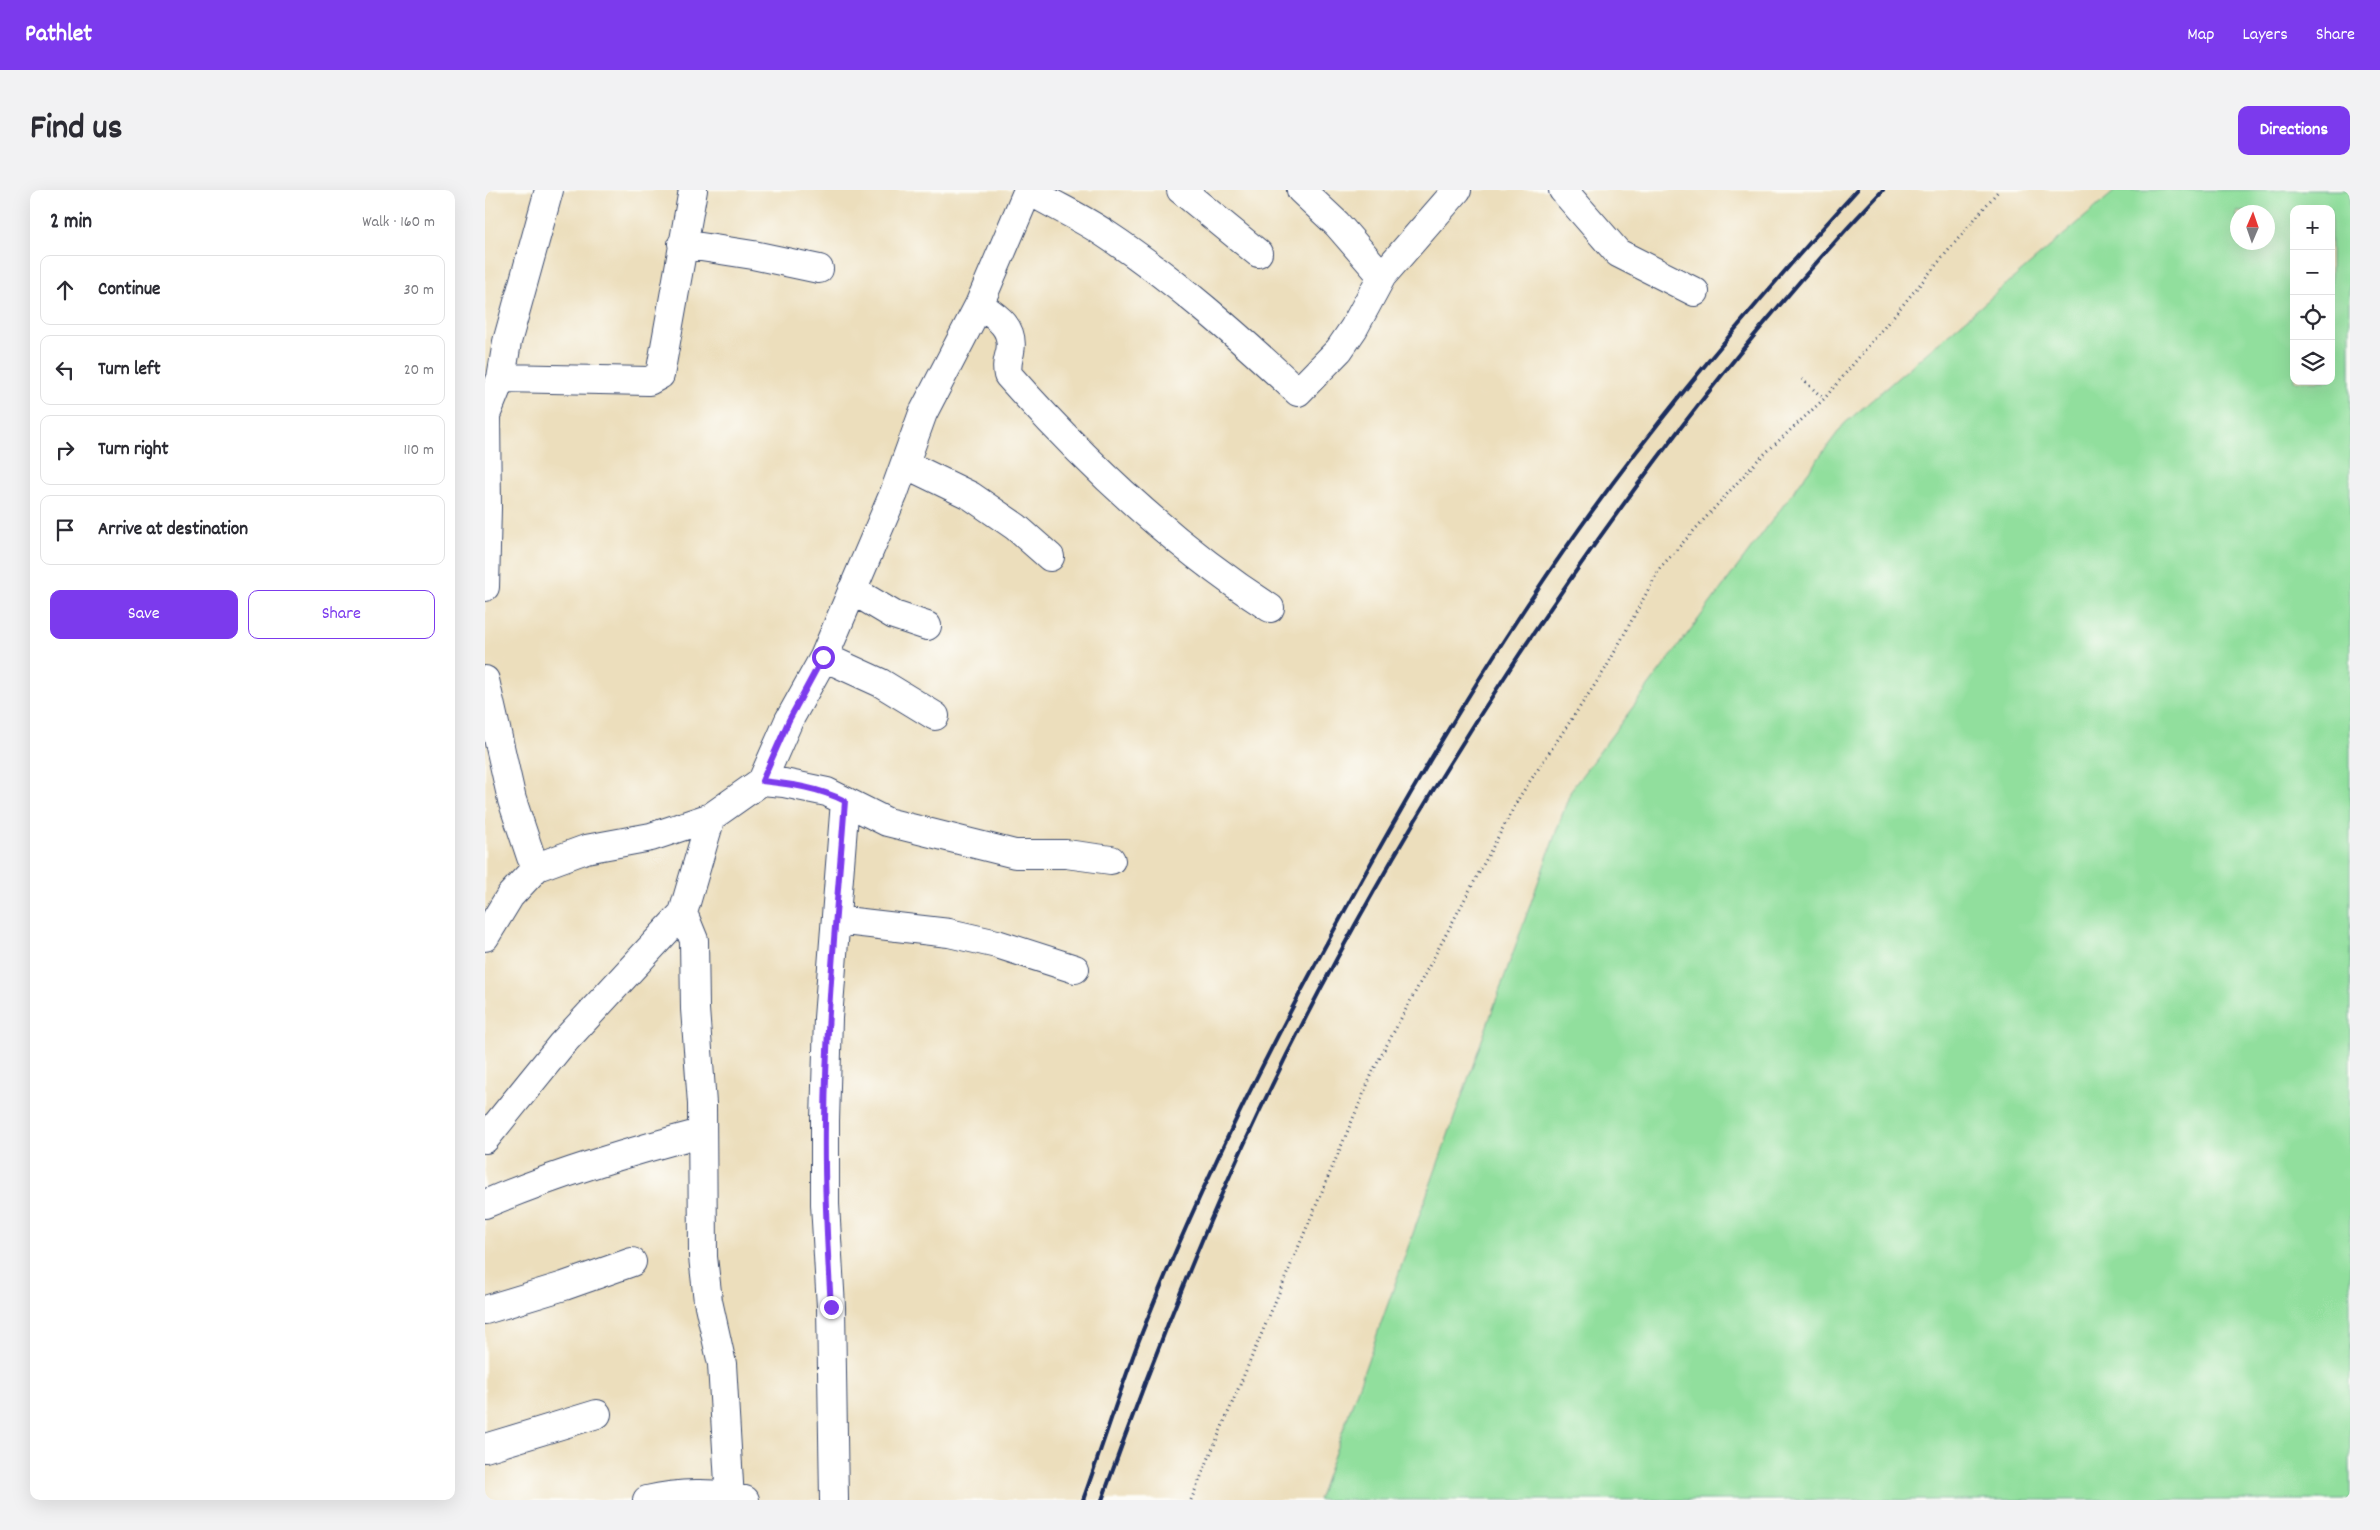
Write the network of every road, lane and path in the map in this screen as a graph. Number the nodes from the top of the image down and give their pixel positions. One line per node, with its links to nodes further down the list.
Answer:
1 (549, 190): 15 (street)
2 (693, 190): 9 (street)
3 (1028, 190): 12 (street); 14 (street)
4 (1181, 190): 10 (street)
5 (1301, 190): 12 (street)
6 (1563, 190): 13 (street)
7 (1999, 190): 17 (path)
8 (1454, 191): 12 (street)
9 (682, 244): 11 (street); 15 (street)
10 (1258, 253)
11 (819, 269)
12 (1381, 276)
13 (1695, 292)
14 (979, 305): 19 (street); 23 (street)
15 (501, 378): 18 (street)
16 (1802, 379): 17 (path)
17 (1824, 399): 47 (path)
18 (485, 415): 21 (street)
19 (905, 464): 20 (street); 22 (street)
20 (1050, 557)
21 (485, 587)
22 (852, 590): 24 (street); 25 (street)
23 (1270, 608)
24 (927, 626)
25 (823, 657): 27 (street); 28 (street)
26 (485, 680): 32 (street)
27 (935, 716)
28 (762, 781): 29 (street); 30 (street)
29 (845, 801): 31 (street); 34 (street)
30 (711, 817): 32 (street); 33 (street)
31 (1111, 860)
32 (537, 867): 35 (street)
33 (683, 913): 37 (street); 38 (street)
34 (836, 920): 36 (street); 46 (street)
35 (485, 937)
36 (1075, 969)
37 (701, 1133): 39 (street); 44 (street)
38 (485, 1139)
39 (485, 1204)
40 (632, 1262): 41 (street)
41 (485, 1310)
42 (597, 1414): 43 (street)
43 (485, 1448)
44 (735, 1498): 45 (street)
45 (647, 1500)
46 (833, 1500)
47 (1191, 1500)

